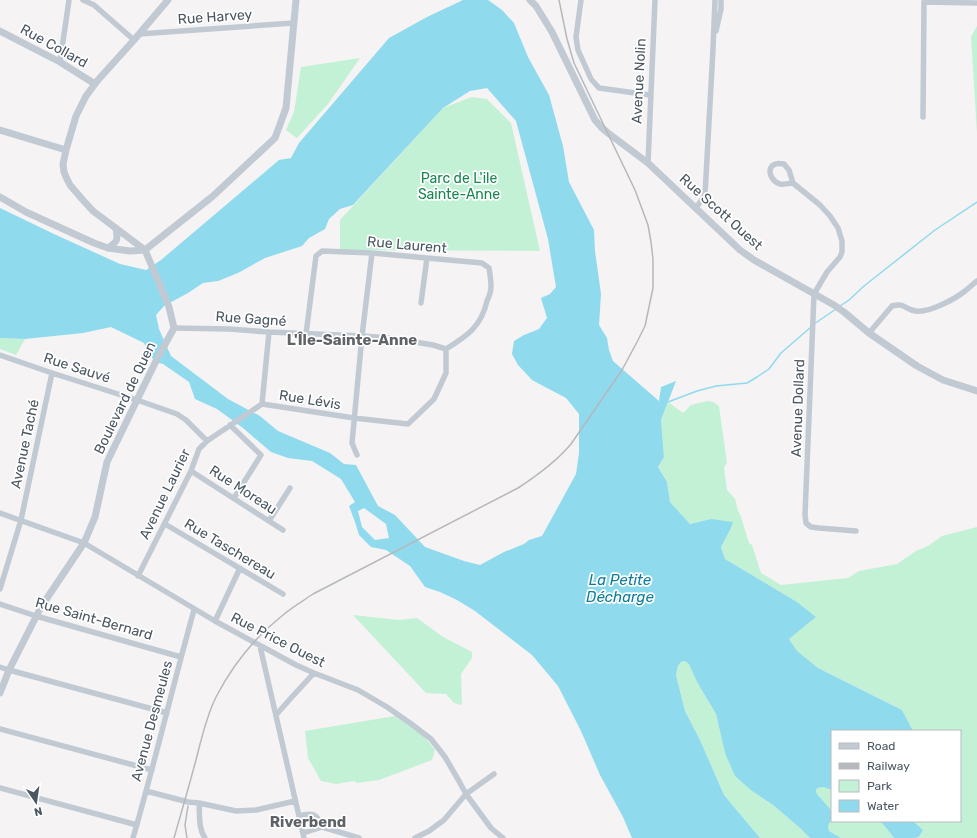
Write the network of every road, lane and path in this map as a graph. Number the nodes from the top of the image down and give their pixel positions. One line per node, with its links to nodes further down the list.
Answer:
1 (69, 0): 16 (street)
2 (83, 0): 14 (street)
3 (168, 0): 13 (street)
4 (296, 0): 11 (street)
5 (530, 0): 22 (street, Rue Scott Ouest)
6 (581, 0): 18 (street)
7 (656, 0): 18 (street, Avenue Nolin)
8 (714, 0): 15 (street)
9 (721, 0): 15 (street)
10 (977, 3): 19 (street)
11 (294, 23): 13 (street, Rue Harvey); 28 (street)
12 (0, 31): 16 (street, Rue Collard)
13 (139, 34): 14 (street)
14 (134, 40): 17 (street)
15 (713, 49): 25 (street)
16 (60, 62): 17 (street, Rue Collard)
17 (95, 84): 21 (street)
18 (650, 95): 22 (street, Avenue Nolin)
19 (923, 117)
20 (0, 130): 21 (street)
21 (66, 150): 26 (street)
22 (648, 162): 25 (street, Rue Scott Ouest)
23 (793, 183): 23 (street); 32 (street)
24 (0, 198): 27 (street)
25 (696, 208): 32 (street, Rue Scott Ouest)
26 (116, 228): 27 (street); 28 (street)
27 (108, 248): 28 (street)
28 (146, 253): 34 (street)
29 (372, 253): 30 (street, Rue Laurent); 37 (street, Rue Laurent); 38 (street)
30 (426, 258): 33 (street); 39 (street, Rue Laurent)
31 (977, 281): 36 (street)
32 (814, 294): 36 (street, Rue Scott Ouest); 57 (street, Avenue Dollard)
33 (421, 303)
34 (172, 331): 35 (street, Rue Gagné); 43 (street, Boulevard de Quen)
35 (269, 332): 37 (street, Rue Gagné); 44 (street)
36 (869, 333): 42 (street, Rue Scott Ouest)
37 (306, 334): 38 (street, Rue Gagné)
38 (362, 336): 39 (street, Rue Gagné); 45 (street)
39 (446, 349): 45 (street, Rue Lévis)
40 (0, 355): 41 (street, Rue Sauvé)
41 (52, 374): 43 (street, Rue Sauvé); 53 (street, Avenue Taché)
42 (977, 391)
43 (136, 400): 47 (street, Rue Sauvé); 58 (street, Boulevard de Quen)
44 (262, 404): 45 (street, Rue Lévis); 46 (street, Avenue Laurier)
45 (354, 418): 48 (street)
46 (230, 425): 47 (street, Avenue Laurier); 51 (street)
47 (207, 441): 49 (street, Avenue Laurier)
48 (357, 455)
49 (191, 470): 51 (street, Rue Moreau); 55 (street, Avenue Laurier)
50 (290, 488): 54 (street)
51 (234, 498): 54 (street, Rue Moreau)
52 (0, 513): 53 (street, Rue Price Ouest)
53 (21, 520): 58 (street, Rue Price Ouest); 61 (street, Avenue Taché)
54 (269, 522): 56 (street, Rue Moreau)
55 (165, 524): 59 (street, Rue Taschereau); 60 (street, Avenue Laurier)
56 (283, 530)
57 (856, 531)
58 (84, 543): 60 (street, Rue Price Ouest); 65 (street, Boulevard de Quen)
59 (240, 568): 62 (street, Rue Taschereau); 66 (street)
60 (138, 576): 64 (street, Rue Price Ouest)
61 (0, 589)
62 (283, 594)
63 (0, 604): 65 (street, Rue Saint-Bernard)
64 (194, 610): 66 (street, Rue Price Ouest); 68 (street, Avenue Desmeules)
65 (36, 616): 68 (street, Rue Saint-Bernard); 70 (street, Boulevard de Quen)
66 (215, 621): 67 (street, Rue Price Ouest)
67 (260, 646): 71 (street, Rue Price Ouest); 74 (street)
68 (181, 657): 73 (street, Avenue Desmeules)
69 (0, 667): 70 (street)
70 (10, 670): 72 (street, Boulevard de Quen); 73 (street)
71 (314, 673): 74 (street); 80 (street, Rue Price Ouest)
72 (0, 693)
73 (167, 714): 76 (street, Avenue Desmeules)
74 (276, 715): 81 (street)
75 (0, 730): 76 (street)
76 (152, 770): 79 (street, Avenue Desmeules)
77 (494, 774): 80 (street)
78 (0, 788): 84 (street)
79 (146, 791): 82 (street); 84 (street, Avenue Desmeules)
80 (466, 794): 90 (street); 91 (street, Rue Price Ouest)
81 (295, 801): 82 (street); 83 (street)
82 (199, 803): 88 (street)
83 (299, 816): 85 (street); 86 (street)
84 (137, 825): 87 (street, Avenue Desmeules)
85 (322, 827): 86 (street); 89 (street)
86 (304, 836)
87 (133, 838)
88 (205, 838)
89 (359, 838)
90 (415, 838)
91 (503, 838)

